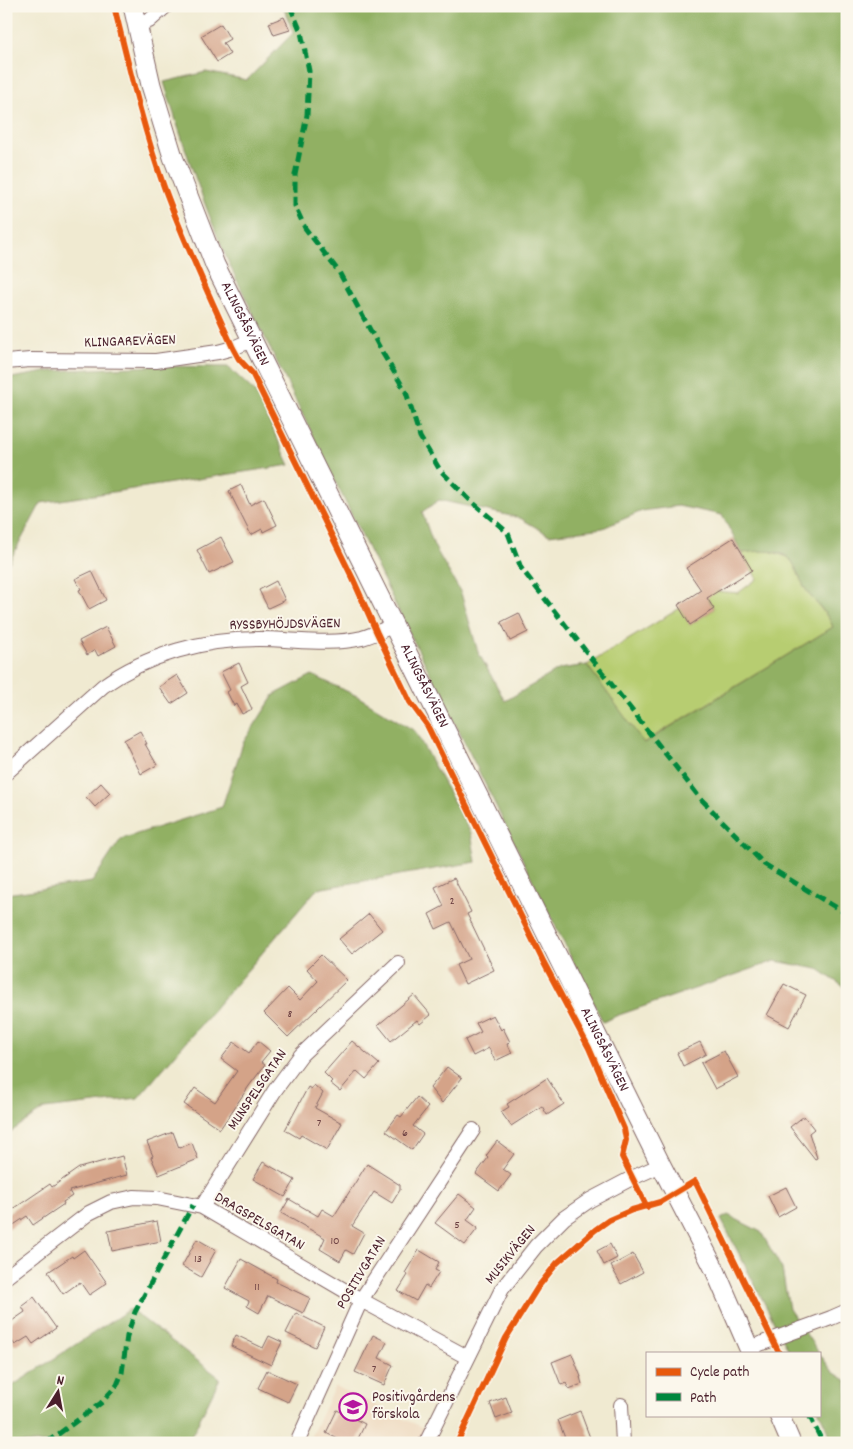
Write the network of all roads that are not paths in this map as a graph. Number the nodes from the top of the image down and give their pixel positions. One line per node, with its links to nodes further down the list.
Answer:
1 (132, 6): 3 (main road, ALINGSÅSVÄGEN)
2 (166, 6): 3 (street)
3 (138, 24): 4 (main road, ALINGSÅSVÄGEN)
4 (252, 340): 5 (street, KLINGAREVÄGEN); 6 (main road, ALINGSÅSVÄGEN)
5 (6, 362)
6 (394, 625): 7 (street, RYSSBYHÖJDSVÄGEN); 10 (main road, ALINGSÅSVÄGEN)
7 (6, 773)
8 (398, 963): 11 (street, MUNSPELSGATAN)
9 (473, 1130): 13 (street, POSITIVGATAN)
10 (661, 1165): 15 (main road, ALINGSÅSVÄGEN); 16 (street, MUSIKVÄGEN)
11 (202, 1207): 12 (street, DRAGSPELSGATAN); 13 (street, DRAGSPELSGATAN)
12 (6, 1277)
13 (361, 1300): 16 (street, DRAGSPELSGATAN); 19 (street, POSITIVGATAN)
14 (847, 1311): 15 (street)
15 (750, 1350)
16 (467, 1357): 20 (street, MUSIKVÄGEN)
17 (621, 1405): 21 (street)
18 (778, 1416): 22 (main road)
19 (297, 1443)
20 (426, 1443)
21 (623, 1443)
22 (791, 1443)

